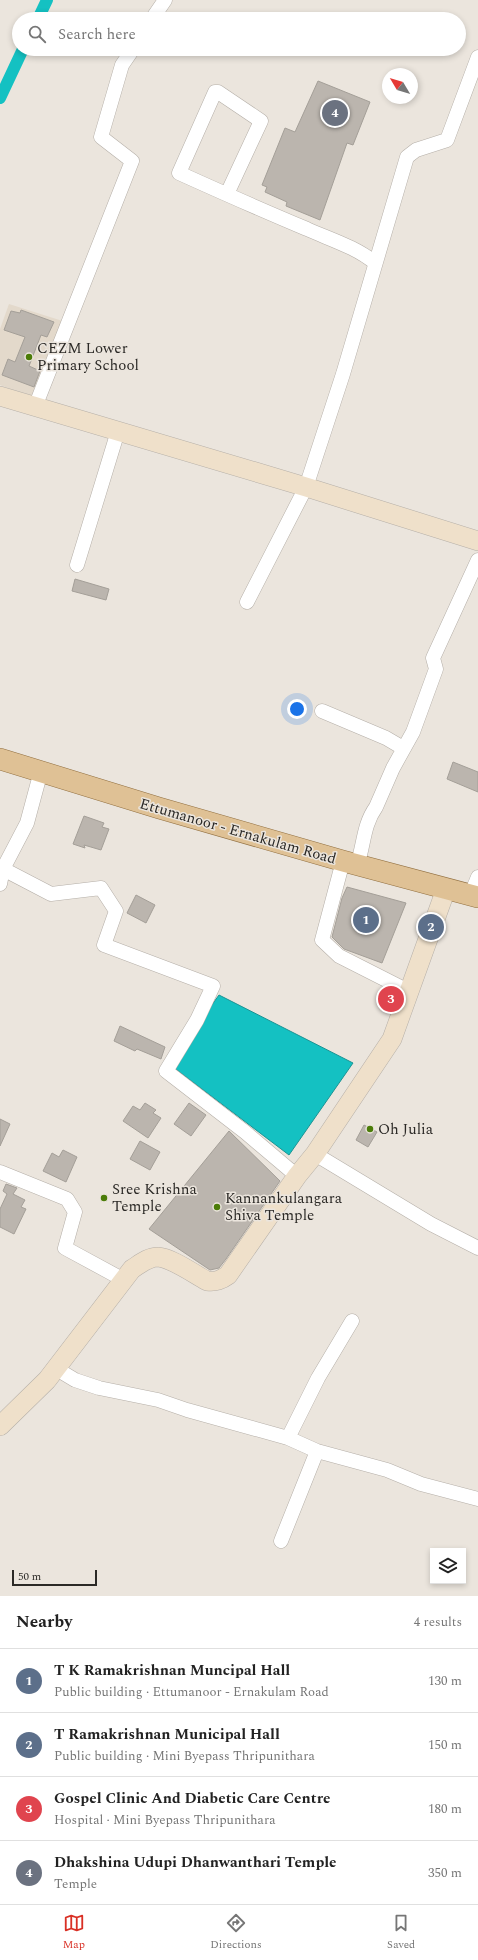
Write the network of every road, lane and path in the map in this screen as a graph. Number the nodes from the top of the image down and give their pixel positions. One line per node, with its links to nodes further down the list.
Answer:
1 (165, 0): 2 (street)
2 (157, 12)
3 (128, 56): 8 (street)
4 (478, 57): 6 (street)
5 (227, 194): 5 (street); 6 (street)
6 (375, 263): 10 (street)
7 (0, 396): 8 (main road)
8 (35, 407): 9 (main road)
9 (118, 431): 10 (main road); 13 (street)
10 (306, 487): 11 (main road); 14 (street)
11 (478, 541)
12 (478, 560): 16 (street)
13 (77, 566)
14 (247, 602)
15 (322, 711): 16 (street)
16 (403, 748): 19 (street)
17 (0, 759): 18 (main road, Ettumanoor - Ernakulam Road)
18 (41, 771): 19 (main road, Ettumanoor - Ernakulam Road); 20 (street)
19 (350, 863): 22 (main road, Ettumanoor - Ernakulam Road); 24 (street)
20 (3, 869): 21 (street); 27 (street)
21 (0, 884)
22 (446, 889): 23 (main road, Ettumanoor - Ernakulam Road); 24 (main road)
23 (476, 889)
24 (408, 991): 25 (main road)
25 (315, 1154): 27 (main road); 28 (street)
26 (0, 1172): 29 (street)
27 (297, 1176): 29 (main road)
28 (478, 1248)
29 (124, 1280): 31 (main road)
30 (352, 1321): 33 (street)
31 (55, 1368): 32 (main road); 33 (street)
32 (0, 1426)
33 (288, 1438): 34 (street)
34 (317, 1451): 35 (street); 36 (street)
35 (478, 1499)
36 (281, 1541)

